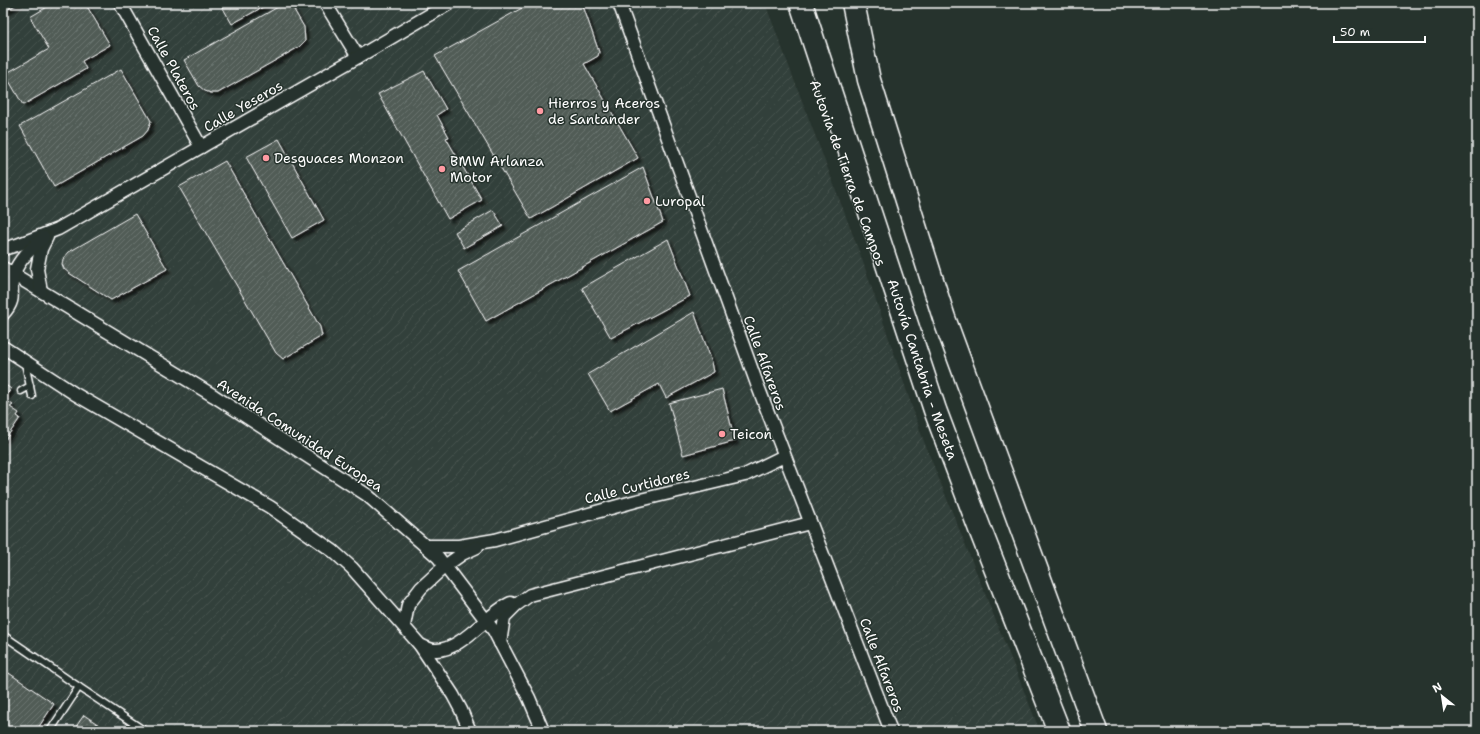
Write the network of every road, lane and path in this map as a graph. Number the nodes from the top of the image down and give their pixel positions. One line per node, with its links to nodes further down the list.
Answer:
1 (120, 3): 11 (street, Calle Plateros)
2 (325, 3): 9 (street)
3 (450, 3): 9 (street, Calle Yeseros)
4 (619, 3): 23 (street, Calle Alfareros)
5 (785, 3): 22 (highway, Autovia de Tierra de Campos)
6 (801, 3): 22 (highway, Autovía Cantabria - Meseta)
7 (840, 3): 10 (highway)
8 (853, 3): 10 (highway)
9 (358, 57): 11 (street, Calle Yeseros)
10 (869, 80): 41 (highway)
11 (201, 147): 12 (street, Calle Yeseros)
12 (49, 232): 13 (street, Calle Yeseros); 14 (street); 15 (street)
13 (3, 249)
14 (8, 271): 15 (street, Avenida Comunidad Europea); 16 (street)
15 (41, 291): 26 (street, Avenida Comunidad Europea)
16 (3, 314)
17 (3, 347): 18 (street)
18 (25, 361): 19 (lane); 30 (street)
19 (30, 386): 20 (lane); 21 (lane)
20 (21, 391)
21 (32, 396)
22 (935, 410): 40 (highway, Autovía Cantabria - Meseta)
23 (784, 456): 24 (street, Calle Alfareros); 25 (street, Calle Curtidores)
24 (810, 523): 28 (street); 39 (street, Calle Alfareros)
25 (495, 540): 26 (street, Calle Curtidores); 27 (street, Calle Curtidores)
26 (425, 546): 27 (street, Avenida Comunidad Europea)
27 (445, 566): 29 (street, Avenida Comunidad Europea); 30 (street, Calle Curtidores)
28 (530, 594): 29 (street); 32 (street)
29 (486, 620): 32 (street, Avenida Comunidad Europea); 33 (street)
30 (404, 626): 33 (street)
31 (3, 634): 34 (lane)
32 (500, 643): 38 (street, Avenida Comunidad Europea)
33 (420, 645): 37 (street)
34 (80, 687): 35 (lane); 36 (lane)
35 (50, 731)
36 (146, 731)
37 (470, 731)
38 (543, 731)
39 (891, 731)
40 (1059, 731)
41 (1096, 731)

